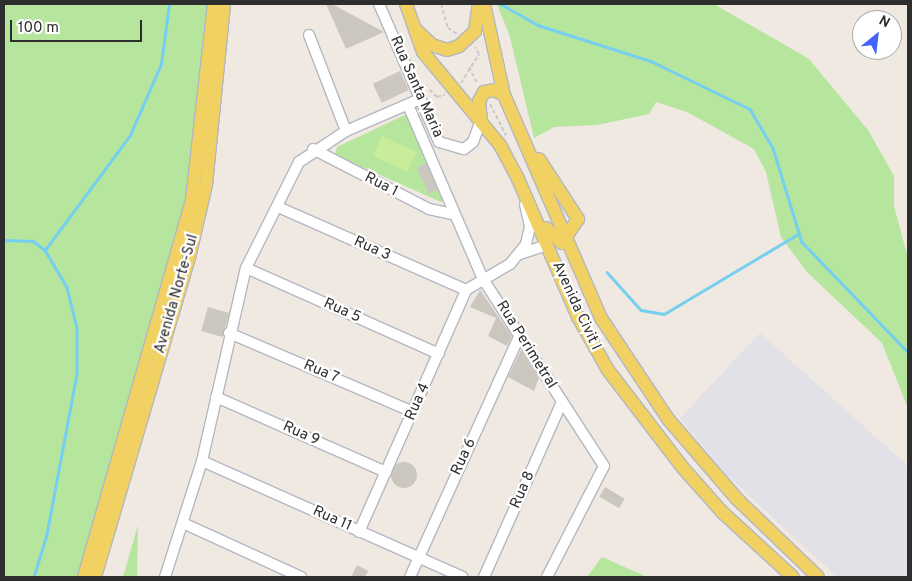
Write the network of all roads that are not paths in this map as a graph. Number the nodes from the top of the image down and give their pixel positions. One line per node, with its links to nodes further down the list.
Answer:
1 (214, 4): 37 (main road, Avenida Norte-Sul)
2 (224, 4): 38 (main road, Avenida Norte-Sul)
3 (379, 4): 10 (street, Rua Santa Maria)
4 (406, 4): 7 (main road, Avenida Civit I)
5 (478, 4): 7 (main road)
6 (484, 4): 9 (main road, Avenida Civit I)
7 (411, 25): 12 (main road, Avenida Civit I)
8 (309, 35): 14 (street)
9 (504, 95): 12 (main road); 13 (main road, Avenida Civit I)
10 (420, 98): 11 (street); 12 (street, Rua Santa Maria)
11 (408, 105): 14 (street); 18 (street, Rua Perimetral)
12 (481, 120): 16 (main road, Avenida Civit I)
13 (521, 129): 20 (main road, Avenida Civit I); 20 (main road)
14 (346, 132): 15 (street)
15 (313, 149): 17 (street); 18 (street, Rua 1)
16 (518, 179): 19 (main road, Avenida Civit I); 22 (street)
17 (278, 208): 23 (street); 25 (street, Rua 3)
18 (452, 214): 24 (street, Rua Perimetral)
19 (537, 214): 20 (main road); 21 (main road, Avenida Civit I)
20 (566, 238): 46 (main road, Avenida Civit I)
21 (547, 245): 22 (street); 45 (main road, Avenida Civit I)
22 (520, 254): 24 (street)
23 (246, 268): 26 (street); 28 (street, Rua 5)
24 (483, 280): 25 (street); 27 (street, Rua Perimetral)
25 (466, 290): 28 (street, Rua 4)
26 (229, 333): 29 (street); 31 (street, Rua 7)
27 (519, 337): 30 (street, Rua Perimetral); 36 (street, Rua 6)
28 (439, 354): 31 (street, Rua 4)
29 (216, 397): 32 (street); 33 (street, Rua 9)
30 (562, 402): 43 (street, Rua 8); 44 (street, Rua Perimetral)
31 (413, 412): 33 (street, Rua 4)
32 (202, 461): 34 (street); 35 (street, Rua 11)
33 (386, 472): 35 (street, Rua 4)
34 (183, 523): 39 (street); 40 (street)
35 (359, 532): 36 (street, Rua 11)
36 (418, 558): 41 (street, Rua 6); 42 (street, Rua 11)
37 (84, 577)
38 (95, 577)
39 (165, 577)
40 (301, 577)
41 (410, 577)
42 (462, 577)
43 (484, 577)
44 (547, 577)
45 (793, 577)
46 (818, 577)

